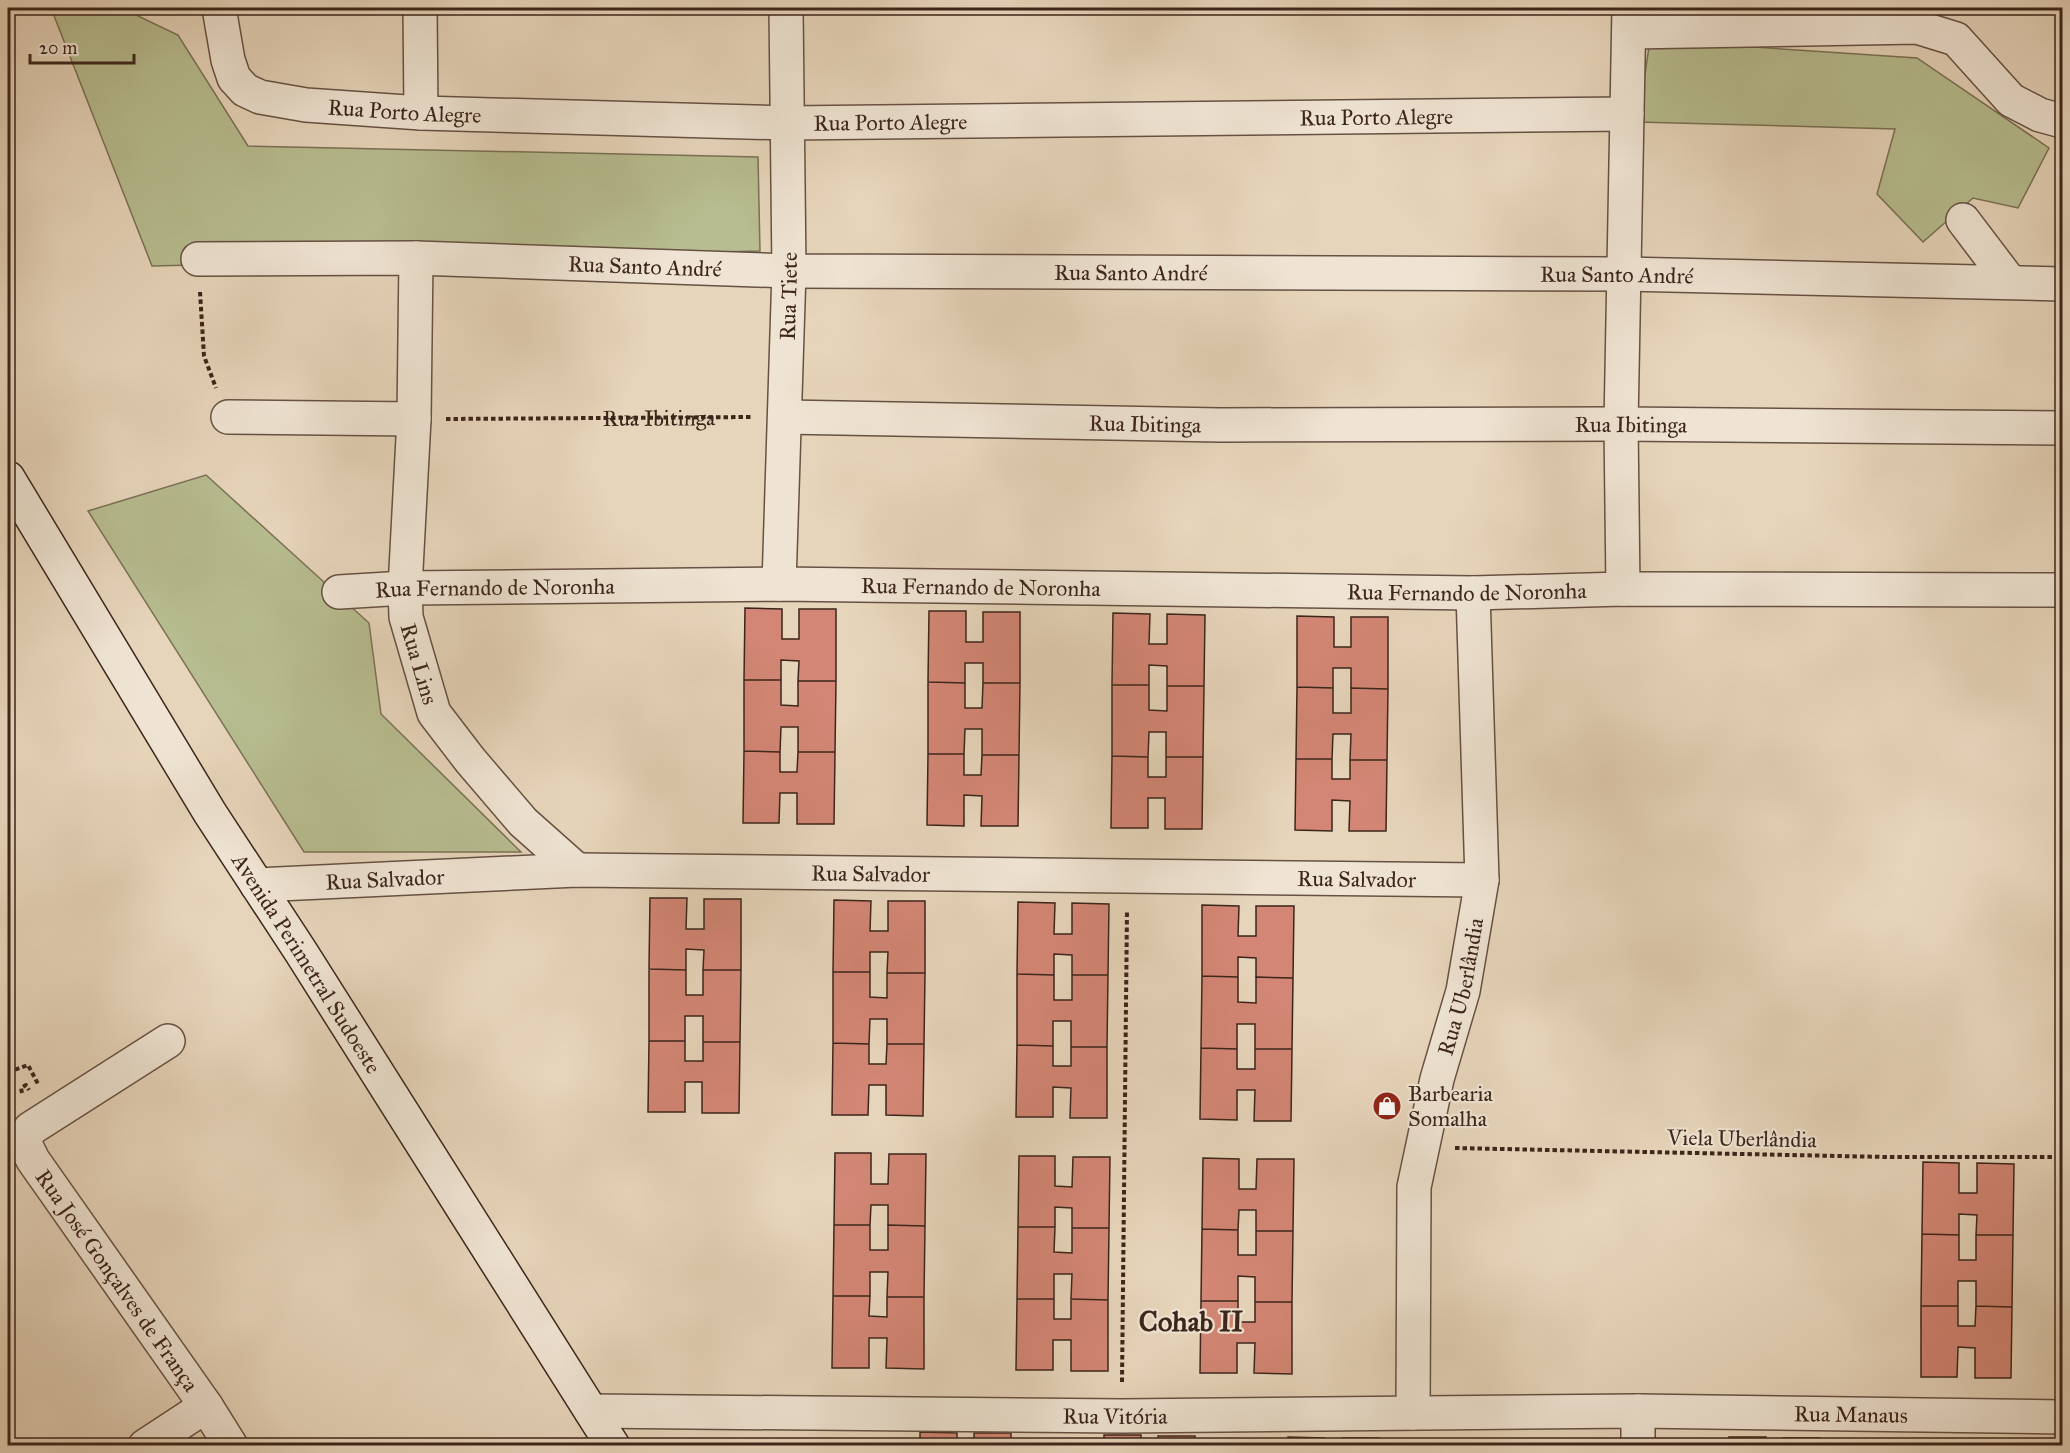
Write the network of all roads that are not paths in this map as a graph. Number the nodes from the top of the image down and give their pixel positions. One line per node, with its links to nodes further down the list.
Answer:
1 (219, 8): 5 (street, Rua Porto Alegre)
2 (420, 8): 5 (street)
3 (786, 8): 8 (street, Rua Tiete)
4 (1629, 20): 6 (street); 7 (street)
5 (421, 113): 8 (street, Rua Porto Alegre)
6 (1627, 114): 8 (street, Rua Porto Alegre); 13 (street)
7 (2062, 121)
8 (787, 123): 12 (street, Rua Tiete)
9 (1963, 220): 14 (street)
10 (416, 258): 11 (street, Rua Santo André); 12 (street, Rua Santo André); 18 (street, Rua Lins)
11 (198, 259)
12 (789, 271): 13 (street, Rua Santo André); 17 (street, Rua Tiete)
13 (1624, 274): 14 (street, Rua Santo André); 19 (street)
14 (2010, 282): 15 (street, Rua Santo André)
15 (2062, 284)
16 (228, 417): 18 (street)
17 (785, 417): 19 (street, Rua Ibitinga); 22 (street, Rua Tiete)
18 (414, 419): 23 (street, Rua Lins)
19 (1622, 424): 20 (street, Rua Ibitinga); 24 (street)
20 (2062, 428)
21 (8, 478): 30 (street, Avenida Perimetral Sudoeste)
22 (779, 584): 23 (street, Rua Fernando de Noronha); 27 (street, Rua Fernando de Noronha)
23 (405, 588): 26 (street, Rua Fernando de Noronha); 28 (street, Rua Lins)
24 (1623, 589): 25 (street, Rua Fernando de Noronha); 27 (street, Rua Fernando de Noronha)
25 (2062, 590)
26 (339, 592)
27 (1473, 593): 29 (street, Rua Uberlândia)
28 (577, 870): 29 (street, Rua Salvador); 30 (street, Rua Salvador)
29 (1482, 880): 35 (street, Rua Uberlândia)
30 (257, 885): 33 (street, Avenida Perimetral Sudoeste)
31 (168, 1041): 32 (street, Rua José Gonçalves de França)
32 (206, 1406): 37 (street); 38 (street, Rua José Gonçalves de França)
33 (591, 1411): 35 (street, Rua Vitória); 39 (street, Avenida Perimetral Sudoeste)
34 (1638, 1412): 35 (street, Rua Vitória); 36 (street, Rua Manaus); 40 (street)
35 (1413, 1413)
36 (2062, 1417)
37 (145, 1446)
38 (231, 1446)
39 (613, 1446)
40 (1638, 1446)

